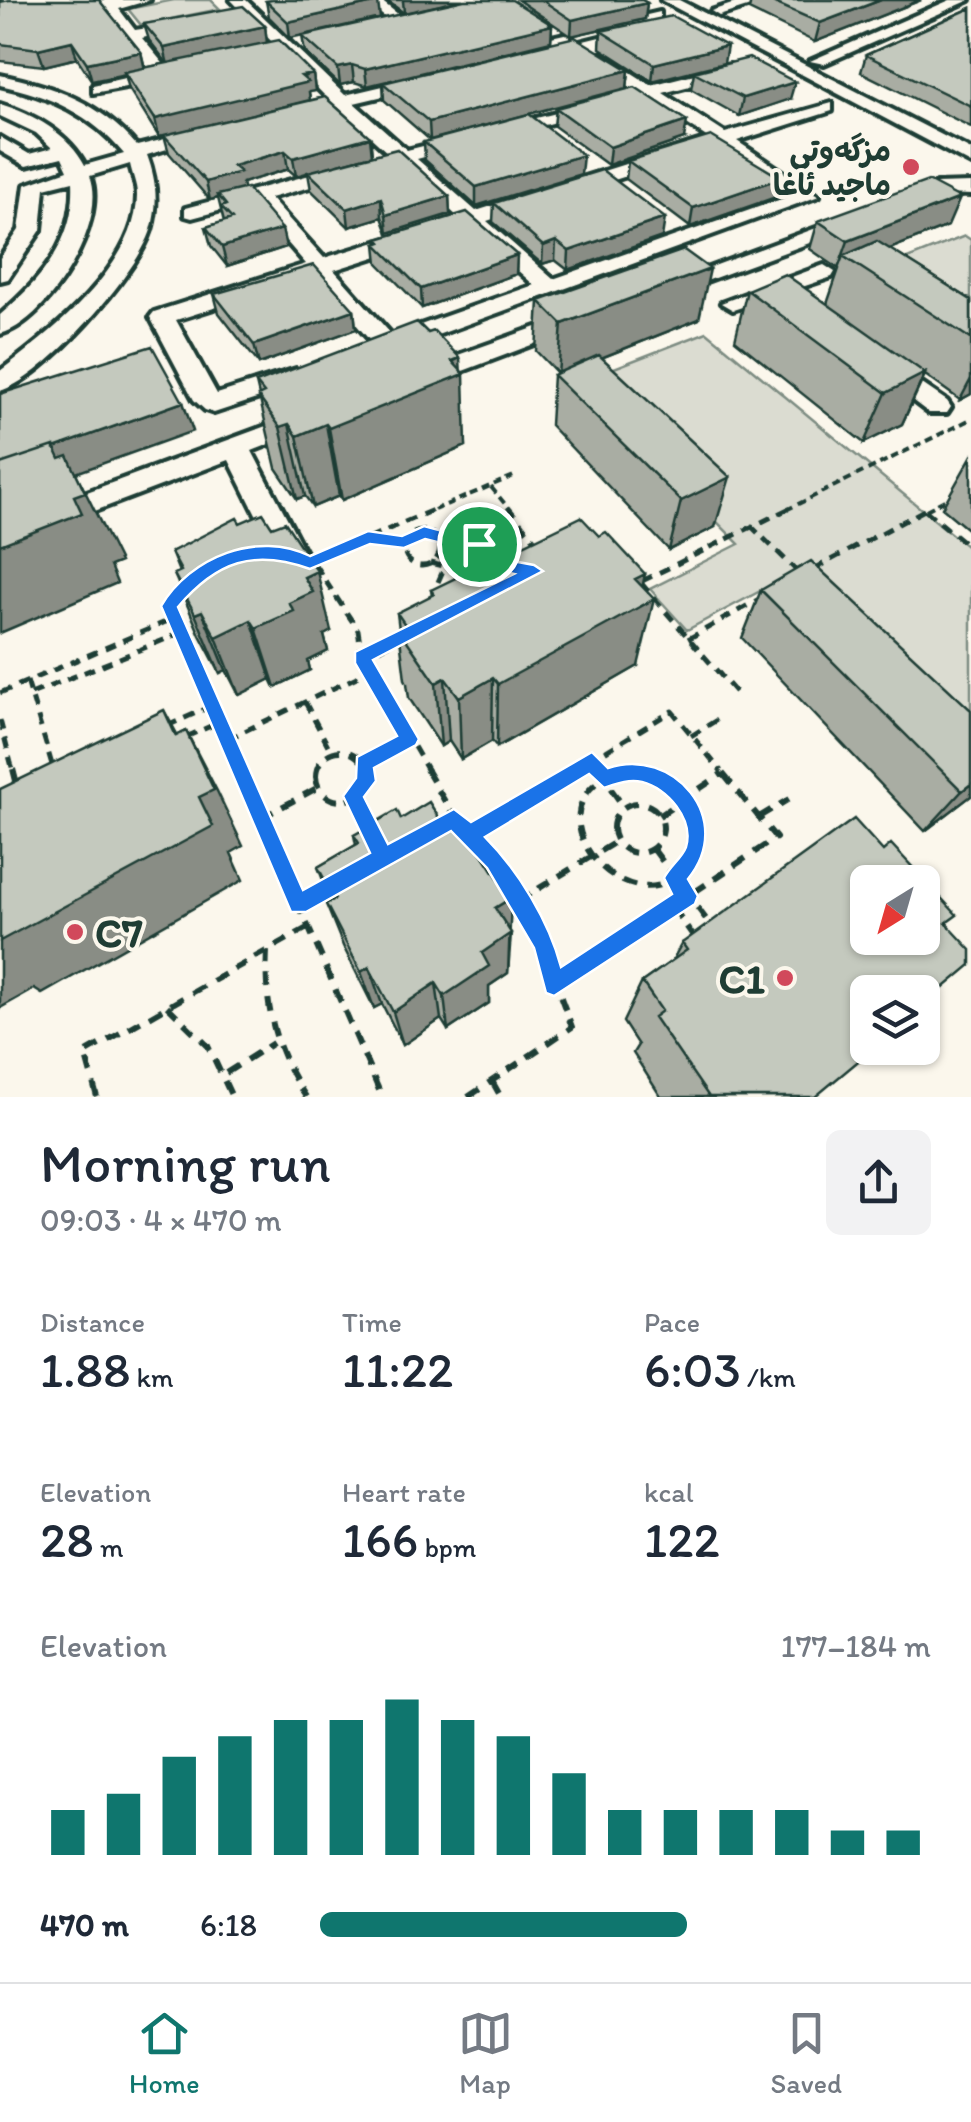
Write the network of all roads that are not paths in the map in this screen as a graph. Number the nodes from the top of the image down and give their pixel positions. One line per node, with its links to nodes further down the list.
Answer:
1 (143, 0): 8 (street)
2 (370, 0): 14 (street)
3 (629, 0): 17 (street)
4 (668, 0): 40 (street)
5 (698, 0): 11 (street)
6 (762, 0): 11 (street)
7 (964, 0): 21 (street)
8 (106, 3): 16 (street)
9 (268, 8): 10 (street)
10 (239, 9): 20 (street)
11 (720, 11): 21 (street)
12 (971, 16): 15 (street)
13 (210, 20): 16 (street)
14 (381, 26)
15 (936, 32)
16 (132, 35): 23 (street)
17 (562, 37): 27 (street); 28 (street)
18 (305, 43): 20 (street)
19 (716, 48): 27 (street)
20 (277, 49): 28 (street)
21 (818, 61): 34 (street)
22 (181, 71): 23 (street)
23 (163, 74): 25 (street)
24 (0, 80): 38 (street)
25 (99, 89)
26 (794, 90): 33 (street)
27 (650, 91): 31 (street); 33 (street)
28 (337, 97): 30 (street); 39 (street)
29 (0, 109): 37 (street)
30 (280, 111)
31 (532, 122): 36 (street); 39 (street)
32 (222, 125): 38 (street)
33 (726, 139): 42 (street); 49 (street)
34 (971, 139)
35 (0, 143): 37 (street)
36 (560, 144)
37 (69, 150): 41 (street)
38 (136, 154): 41 (street); 67 (street)
39 (403, 156): 44 (street); 47 (street)
40 (971, 158)
41 (81, 172): 53 (street); 58 (street)
42 (596, 172): 45 (street); 47 (street)
43 (971, 189): 50 (street)
44 (257, 195): 46 (street); 51 (street)
45 (632, 198)
46 (192, 212)
47 (472, 218): 51 (street); 54 (street)
48 (660, 219): 49 (street)
49 (687, 240): 54 (street)
50 (740, 260): 55 (street); 57 (street)
51 (316, 266): 63 (street); 66 (street)
52 (824, 272): 55 (street)
53 (0, 274)
54 (550, 288): 63 (street)
55 (778, 288): 59 (street); 60 (street)
56 (0, 289): 58 (street)
57 (651, 293)
58 (37, 294): 62 (street)
59 (733, 304)
60 (810, 312)
61 (598, 313): 68 (street)
62 (0, 328)
63 (388, 345): 65 (street)
64 (858, 348): 69 (street)
65 (360, 354)
66 (311, 372)
67 (0, 382)
68 (400, 386)
69 (938, 407)
70 (327, 413): 71 (street)
71 (236, 447): 72 (street); 73 (street)
72 (0, 536)
73 (291, 554)

